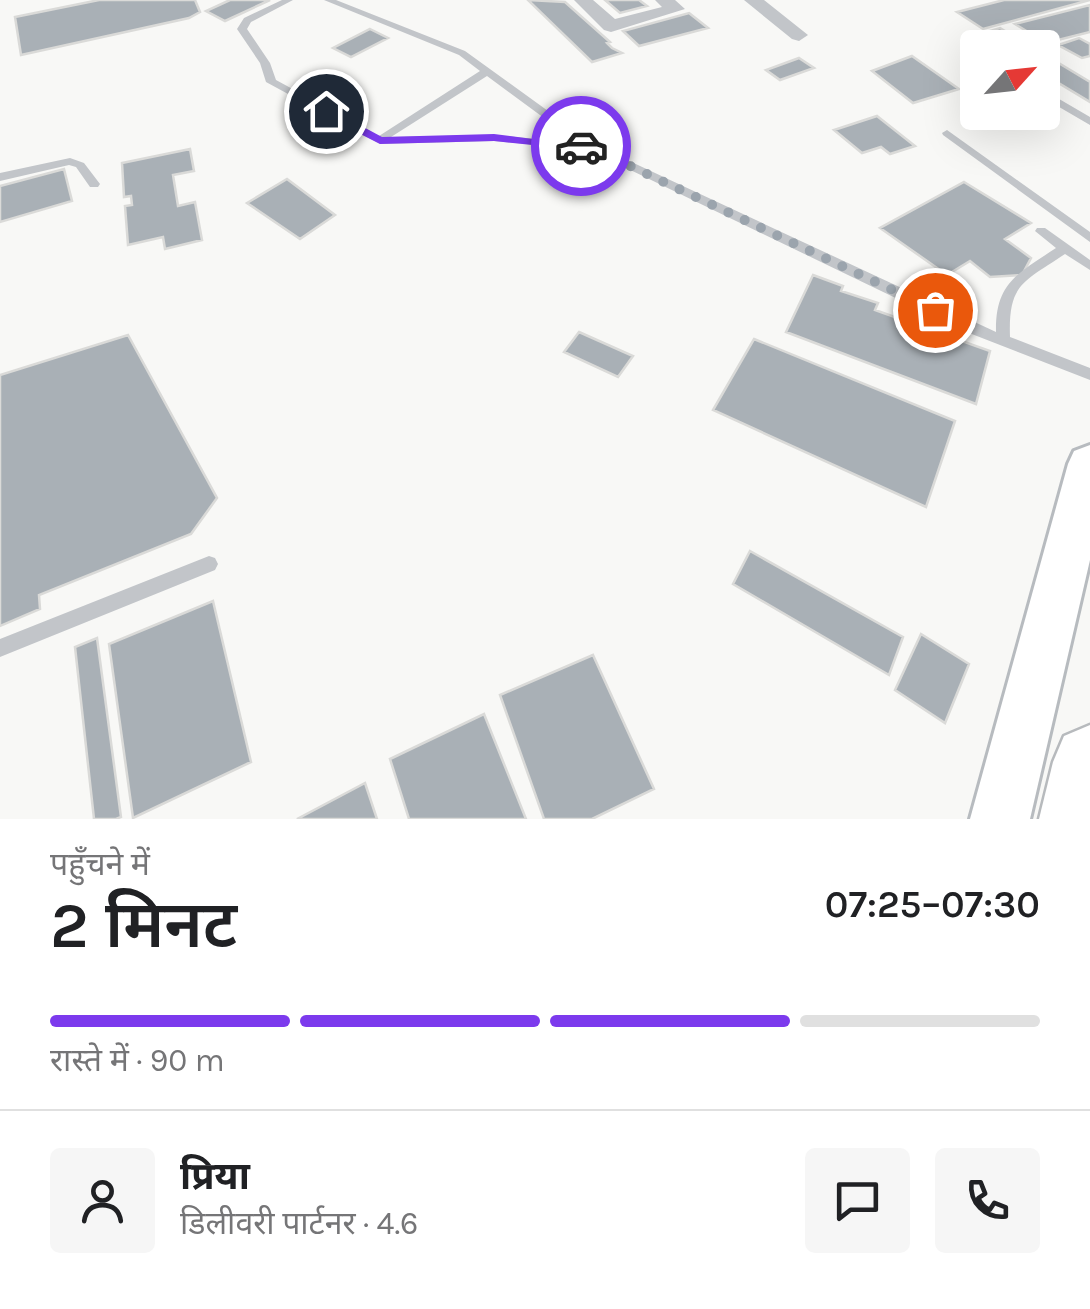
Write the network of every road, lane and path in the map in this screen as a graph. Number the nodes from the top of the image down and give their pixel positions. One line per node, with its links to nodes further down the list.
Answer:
1 (288, 0): 13 (lane)
2 (328, 0): 9 (lane)
3 (583, 0): 6 (street)
4 (664, 0): 6 (street)
5 (753, 0): 7 (street)
6 (611, 26): 8 (street)
7 (799, 35)
8 (635, 48)
9 (487, 71): 13 (lane); 14 (lane)
10 (1060, 103): 11 (lane)
11 (1090, 122)
12 (947, 134): 18 (lane)
13 (380, 140): 14 (lane)
14 (592, 148): 21 (lane)
15 (0, 177): 16 (lane)
16 (94, 184)
17 (1041, 231): 19 (lane)
18 (1090, 238)
19 (1063, 249): 20 (lane); 21 (lane)
20 (1090, 266)
21 (1003, 340): 22 (lane)
22 (1090, 374)
23 (1090, 464): 27 (street)
24 (209, 564): 25 (lane)
25 (0, 648)
26 (1090, 762): 28 (highway)
27 (1000, 819)
28 (1078, 819)

